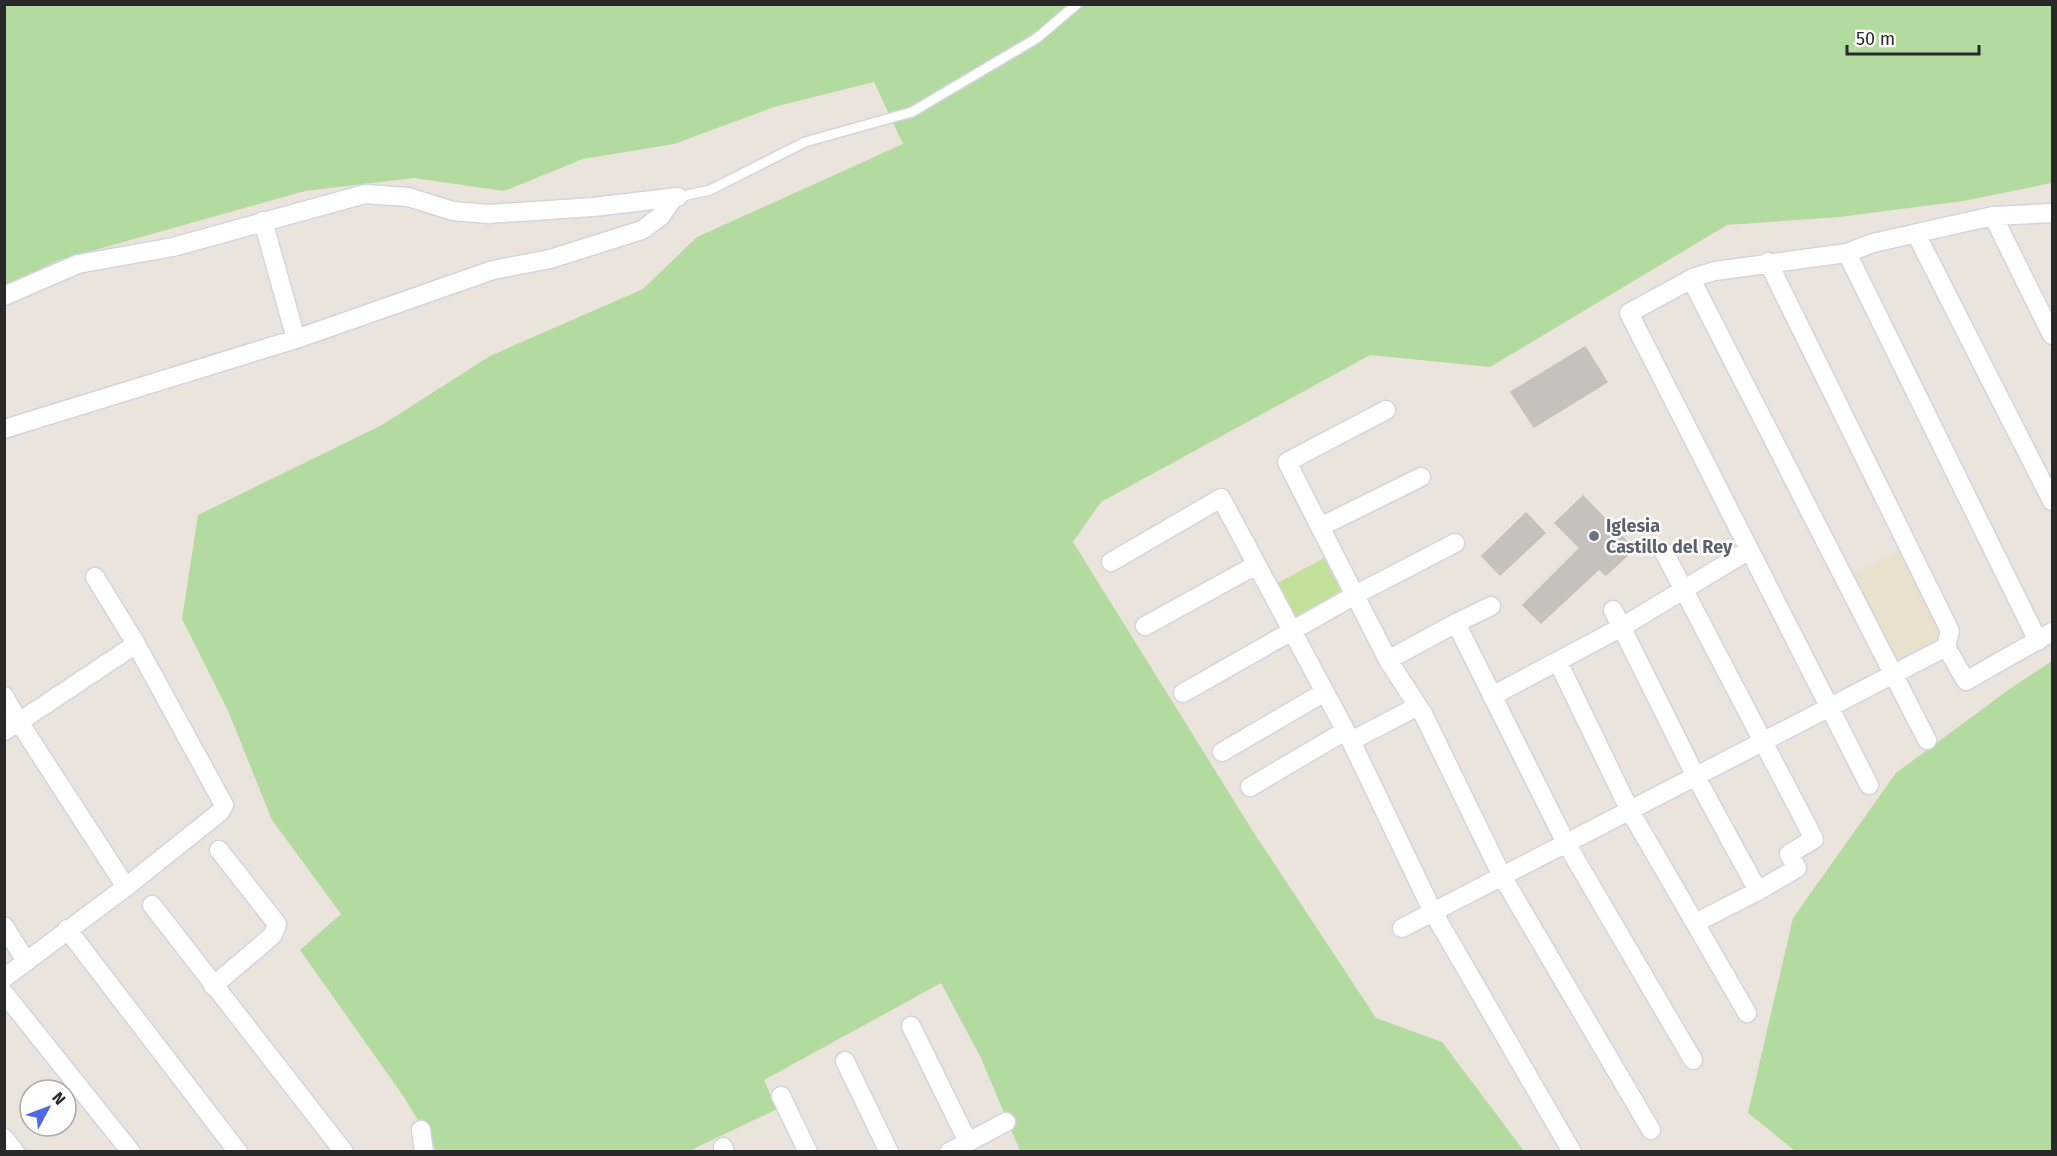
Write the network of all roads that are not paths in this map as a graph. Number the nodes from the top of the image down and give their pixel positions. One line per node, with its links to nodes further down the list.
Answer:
1 (1077, 4): 2 (lane)
2 (676, 197): 5 (street); 12 (street)
3 (2052, 213): 4 (street)
4 (1993, 216): 6 (street); 11 (street)
5 (263, 221): 10 (street); 12 (street)
6 (1916, 234): 7 (street); 16 (street)
7 (1847, 253): 8 (street); 32 (street)
8 (1768, 262): 9 (street); 34 (street)
9 (1691, 279): 19 (street); 37 (street)
10 (4, 296)
11 (2052, 335)
12 (296, 339): 14 (street)
13 (1386, 410): 17 (street)
14 (4, 429)
15 (1421, 477): 17 (street)
16 (2052, 501)
17 (1320, 527): 25 (street)
18 (1455, 543): 25 (street)
19 (1749, 549): 24 (street); 42 (street)
20 (1664, 552): 24 (street)
21 (1111, 562): 22 (street)
22 (1256, 565): 29 (street); 31 (street)
23 (95, 577): 33 (street)
24 (1684, 591): 30 (street); 47 (street)
25 (1355, 595): 31 (street); 35 (street)
26 (1491, 606): 28 (street)
27 (1613, 610): 30 (street)
28 (1456, 623): 35 (street); 41 (street)
29 (1145, 626)
30 (1622, 627): 36 (street); 49 (street)
31 (1291, 632): 38 (street); 39 (street)
32 (2045, 636): 34 (street)
33 (136, 644): 44 (street); 56 (street)
34 (1946, 647): 37 (street)
35 (1388, 660): 43 (street)
36 (1558, 662): 41 (street); 52 (street)
37 (1893, 673): 42 (street); 46 (street)
38 (1184, 693)
39 (1323, 693): 45 (street); 48 (street)
40 (4, 696): 44 (street)
41 (1492, 696): 53 (street)
42 (1830, 708): 47 (street); 50 (street)
43 (1421, 710): 45 (street); 55 (street)
44 (11, 727): 56 (street)
45 (1348, 736): 51 (street); 59 (street)
46 (1927, 740)
47 (1763, 743): 49 (street); 57 (street)
48 (1222, 752)
49 (1696, 777): 52 (street); 57 (street)
50 (1869, 785)
51 (1250, 787)
52 (1630, 811): 53 (street); 60 (street)
53 (1566, 843): 55 (street); 70 (street)
54 (219, 850): 66 (street)
55 (1502, 876): 59 (street); 75 (street)
56 (126, 887): 63 (street)
57 (1758, 891): 60 (street)
58 (152, 905): 66 (street)
59 (1433, 912): 62 (street); 86 (street)
60 (1695, 923): 68 (street)
61 (4, 926): 64 (street)
62 (1402, 928)
63 (67, 929): 64 (street); 80 (street)
64 (26, 961): 65 (street)
65 (4, 978)
66 (213, 986): 81 (street)
67 (4, 993): 79 (street)
68 (1747, 1013)
69 (911, 1026): 77 (street)
70 (1694, 1060)
71 (845, 1061): 84 (street)
72 (781, 1096): 83 (street)
73 (1006, 1122): 77 (street)
74 (421, 1130): 82 (street)
75 (1651, 1130)
76 (4, 1138): 78 (street)
77 (968, 1142): 85 (street)
78 (15, 1152)
79 (131, 1152)
80 (238, 1152)
81 (344, 1152)
82 (424, 1152)
83 (808, 1152)
84 (889, 1152)
85 (950, 1152)
86 (1572, 1152)

